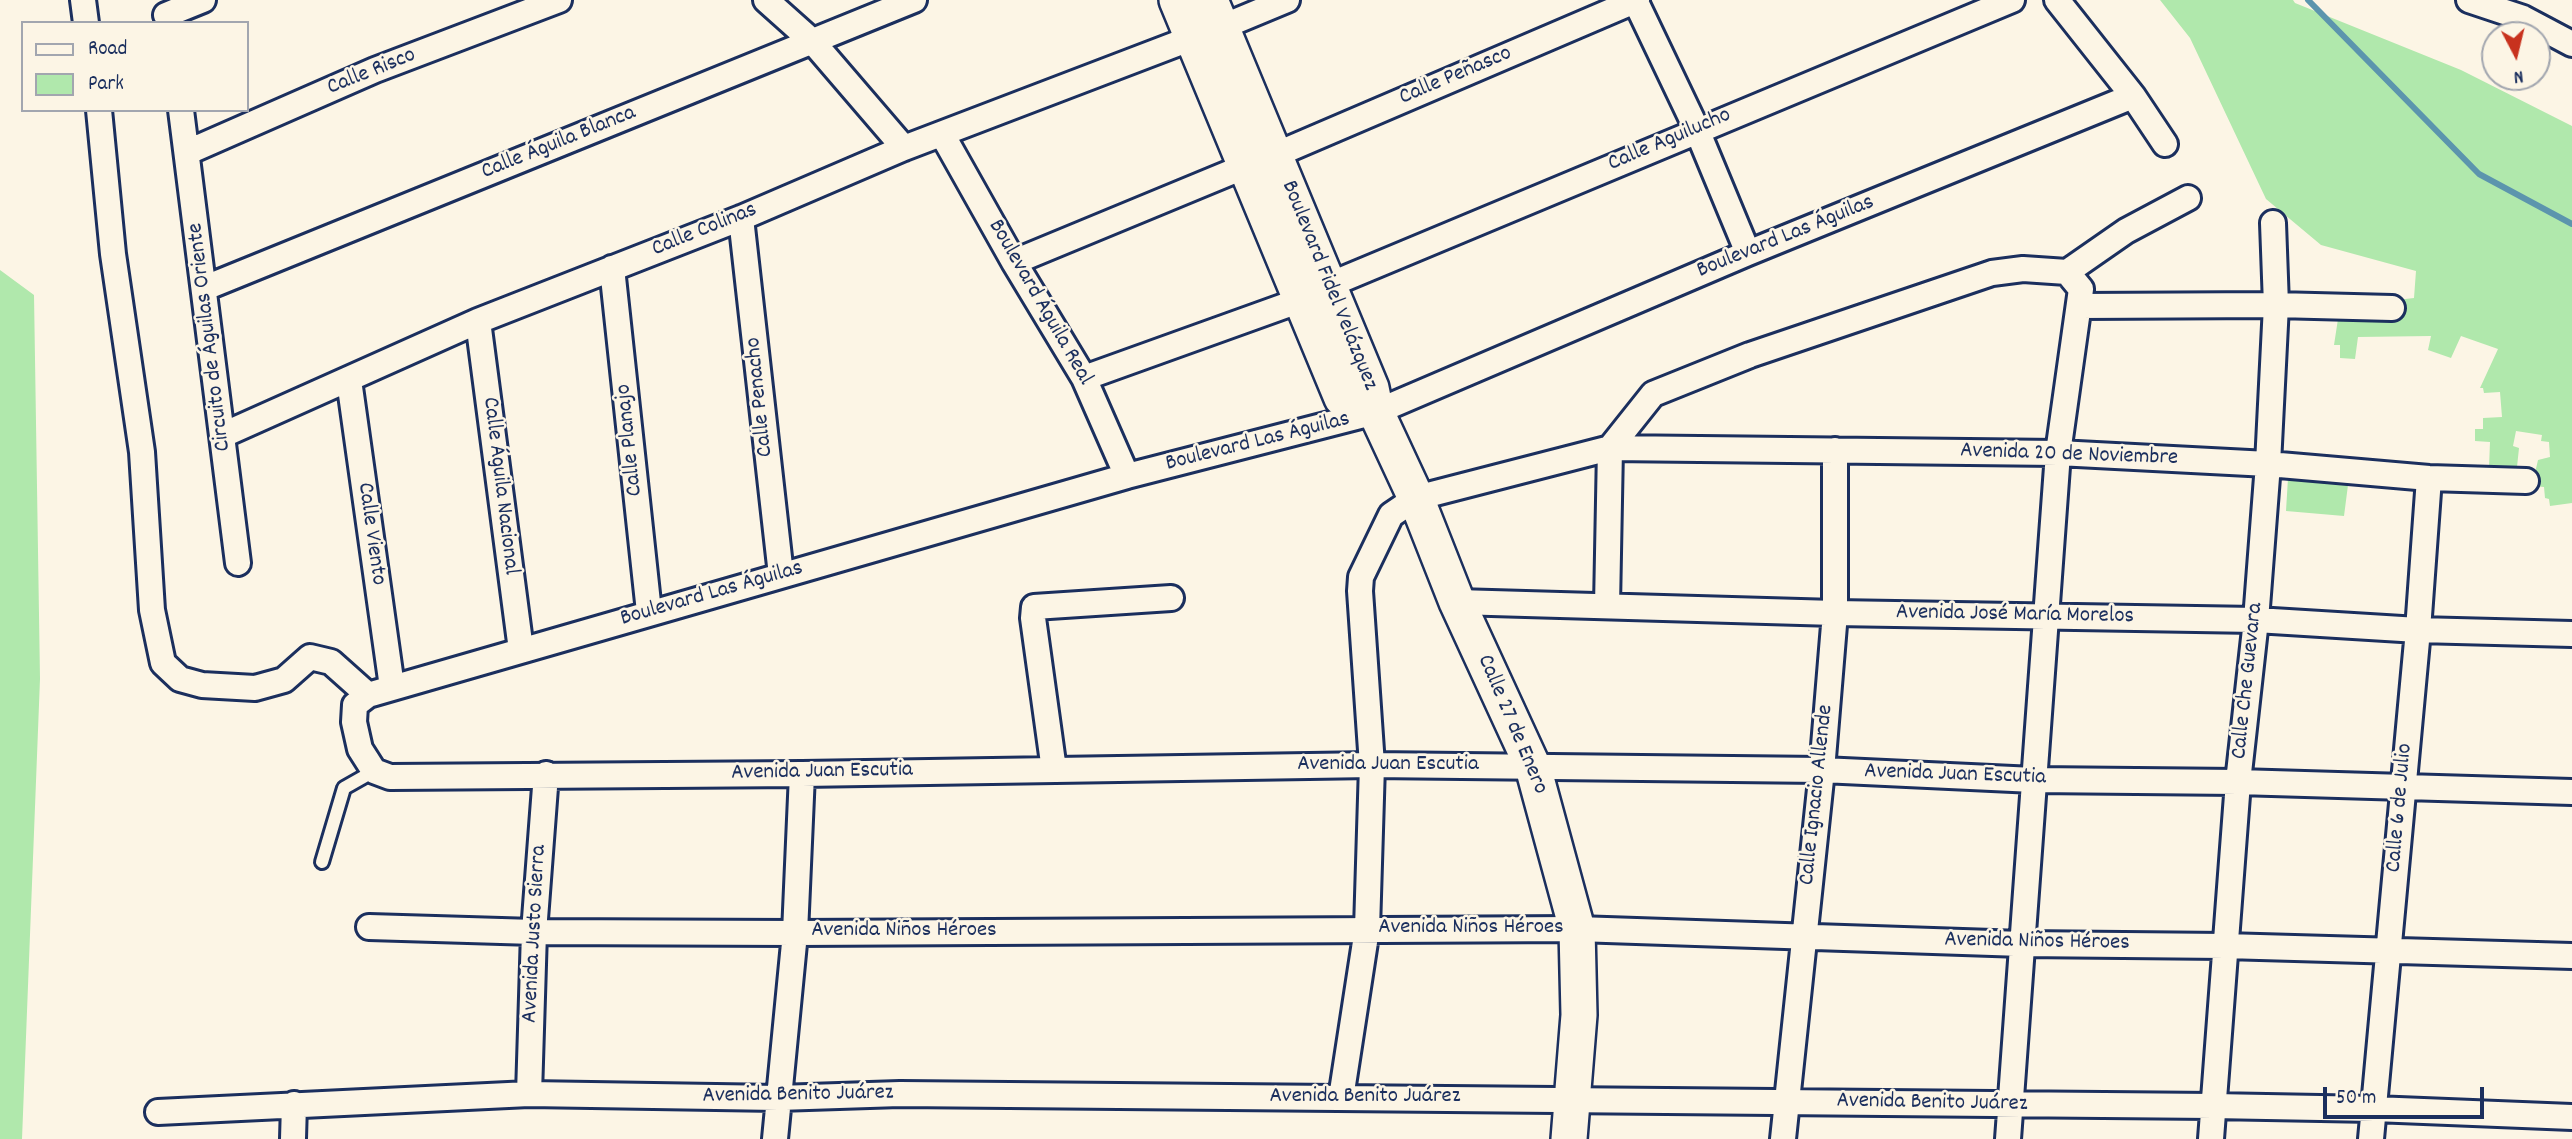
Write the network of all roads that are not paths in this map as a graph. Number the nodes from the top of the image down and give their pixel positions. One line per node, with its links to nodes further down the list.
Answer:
1 (83, 0): 14 (street)
2 (203, 0): 13 (street)
3 (559, 0): 25 (street, Calle Risco)
4 (766, 0): 16 (street)
5 (914, 0): 16 (street, Calle Águila Blanca)
6 (1177, 0): 15 (street, Boulevard Fidel Velázquez)
7 (1287, 0): 15 (street, Calle Colinas)
8 (1636, 0): 21 (street); 26 (street, Calle Peñasco)
9 (2012, 0): 21 (street, Calle Aguilucho)
10 (2057, 0): 18 (street)
11 (2469, 0): 12 (street)
12 (2528, 9): 17 (street)
13 (166, 13)
14 (86, 21)
15 (1208, 22): 22 (street, Calle Colinas); 26 (street, Boulevard Fidel Velázquez)
16 (813, 42): 24 (street); 33 (street, Calle Águila Blanca)
17 (2572, 44)
18 (2133, 96): 23 (street); 30 (street, Boulevard Las Águilas)
19 (99, 112): 64 (street)
20 (181, 112): 25 (street, Circuito de Águilas Oriente)
21 (1697, 130): 30 (street); 35 (street, Calle Aguilucho)
22 (942, 134): 24 (street, Calle Colinas); 31 (street, Boulevard Águila Real)
23 (2165, 144)
24 (904, 148): 28 (street, Calle Colinas)
25 (188, 152): 33 (street, Circuito de Águilas Oriente)
26 (1260, 160): 31 (street, Calle Peñasco); 35 (street, Boulevard Fidel Velázquez)
27 (2188, 198): 34 (street)
28 (741, 218): 32 (street, Calle Colinas); 52 (street, Calle Penacho)
29 (2273, 223): 36 (street, Calle Che Guevara)
30 (1748, 253): 41 (street, Boulevard Las Águilas)
31 (1014, 262): 39 (street, Boulevard Águila Real)
32 (612, 268): 38 (street, Calle Colinas); 56 (street, Calle Planajo)
33 (205, 288): 42 (street, Circuito de Águilas Oriente)
34 (2075, 289): 36 (street); 43 (street); 45 (street)
35 (1315, 292): 39 (street, Calle Aguilucho); 41 (street, Boulevard Fidel Velázquez)
36 (2276, 305): 37 (street); 46 (street, Calle Che Guevara)
37 (2392, 308)
38 (478, 321): 40 (street, Calle Colinas); 62 (street, Calle Águila Nacional)
39 (1084, 378): 47 (street, Boulevard Águila Real)
40 (349, 380): 42 (street, Calle Colinas); 63 (street, Calle Viento)
41 (1376, 412): 47 (street, Boulevard Las Águilas); 50 (street, Calle 27 de Enero)
42 (223, 435): 51 (street, Circuito de Águilas Oriente)
43 (1610, 448): 44 (street, Avenida 20 de Noviembre); 50 (street, Avenida 20 de Noviembre); 55 (street)
44 (1835, 450): 45 (street, Avenida 20 de Noviembre); 57 (street, Calle Ignacio Allende)
45 (2058, 453): 46 (street, Avenida 20 de Noviembre); 58 (street)
46 (2268, 464): 48 (street, Avenida 20 de Noviembre); 59 (street, Calle Che Guevara)
47 (1127, 476): 52 (street, Boulevard Las Águilas)
48 (2429, 478): 49 (street, Avenida 20 de Noviembre); 60 (street, Calle 6 de Julio)
49 (2526, 481)
50 (1416, 499): 54 (street, Calle 27 de Enero); 65 (street)
51 (238, 563)
52 (781, 575): 56 (street, Boulevard Las Águilas)
53 (1171, 598): 67 (street)
54 (1457, 602): 55 (street, Avenida José María Morelos); 66 (street, Calle 27 de Enero)
55 (1607, 606): 57 (street, Avenida José María Morelos)
56 (649, 612): 62 (street, Boulevard Las Águilas)
57 (1835, 613): 58 (street, Avenida José María Morelos); 68 (street, Calle Ignacio Allende)
58 (2046, 615): 59 (street, Avenida José María Morelos); 72 (street)
59 (2256, 620): 60 (street, Avenida José María Morelos); 73 (street, Calle Che Guevara)
60 (2418, 630): 61 (street, Avenida José María Morelos); 74 (street, Calle 6 de Julio)
61 (2572, 634)
62 (521, 650): 63 (street, Boulevard Las Águilas)
63 (392, 687): 64 (street, Boulevard Las Águilas)
64 (362, 700): 69 (street)
65 (1372, 765): 66 (street, Avenida Juan Escutia); 67 (street, Avenida Juan Escutia); 78 (street)
66 (1533, 767): 68 (street, Avenida Juan Escutia); 79 (street, Calle 27 de Enero)
67 (1054, 770): 70 (street, Avenida Juan Escutia)
68 (1822, 770): 72 (street, Avenida Juan Escutia); 82 (street, Calle Ignacio Allende)
69 (374, 771): 71 (street, Avenida Juan Escutia); 76 (lane)
70 (802, 774): 71 (street, Avenida Juan Escutia); 81 (street)
71 (546, 775): 80 (street, Avenida Justo Sierra)
72 (2034, 780): 73 (street, Avenida Juan Escutia); 83 (street)
73 (2238, 782): 74 (street, Avenida Juan Escutia); 84 (street, Calle Che Guevara)
74 (2402, 786): 75 (street, Avenida Juan Escutia); 85 (street, Calle 6 de Julio)
75 (2572, 792)
76 (322, 862)
77 (369, 927): 80 (street, Avenida Niños Héroes)
78 (1367, 929): 79 (street, Avenida Niños Héroes); 81 (street, Avenida Niños Héroes); 89 (street)
79 (1577, 929): 82 (street, Avenida Niños Héroes); 90 (street, Calle 27 de Enero)
80 (534, 932): 81 (street, Avenida Niños Héroes); 87 (street, Avenida Justo Sierra)
81 (795, 933): 88 (street)
82 (1803, 936): 83 (street, Avenida Niños Héroes); 91 (street, Calle Ignacio Allende)
83 (2022, 944): 84 (street, Avenida Niños Héroes); 93 (street)
84 (2225, 946): 85 (street, Avenida Niños Héroes); 94 (street, Calle Che Guevara)
85 (2388, 951): 86 (street, Avenida Niños Héroes); 95 (street, Calle 6 de Julio)
86 (2572, 956)
87 (529, 1094): 88 (street, Avenida Benito Juárez); 92 (street, Avenida Benito Juárez)
88 (778, 1098): 89 (street, Avenida Benito Juárez); 99 (street)
89 (1341, 1098): 90 (street, Avenida Benito Juárez)
90 (1572, 1099): 91 (street, Avenida Benito Juárez); 100 (street, Calle 27 de Enero)
91 (1786, 1102): 93 (street, Avenida Benito Juárez); 101 (street, Calle Ignacio Allende)
92 (294, 1104): 96 (street, Avenida Benito Juárez); 98 (street)
93 (2010, 1104): 94 (street, Avenida Benito Juárez); 102 (street)
94 (2213, 1106): 95 (street, Avenida Benito Juárez); 103 (street, Calle Che Guevara)
95 (2374, 1109): 97 (street, Avenida Benito Juárez); 104 (street, Calle 6 de Julio)
96 (159, 1112)
97 (2572, 1117)
98 (293, 1139)
99 (775, 1139)
100 (1569, 1139)
101 (1783, 1139)
102 (2008, 1139)
103 (2211, 1139)
104 (2371, 1139)

